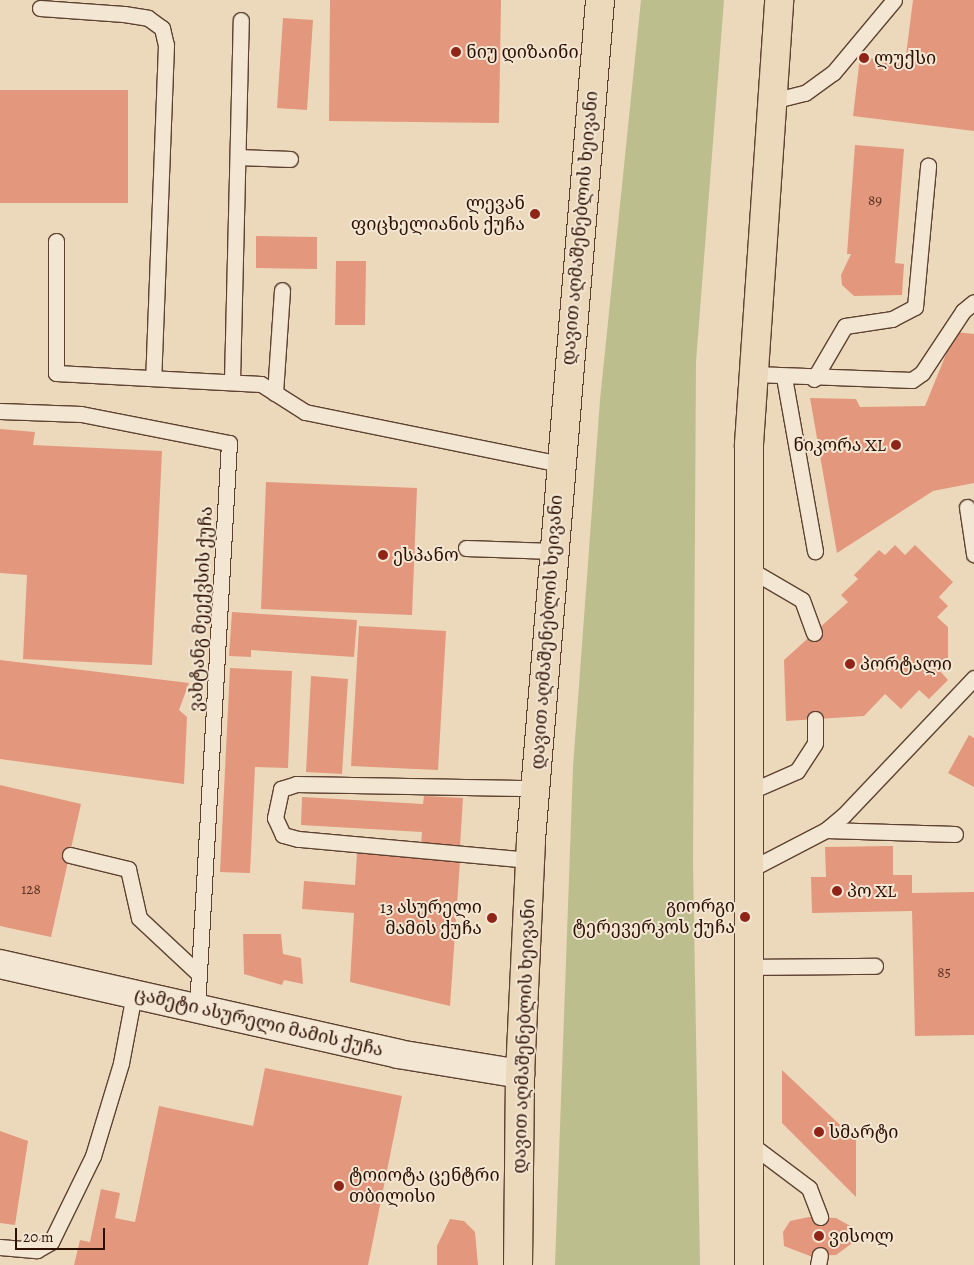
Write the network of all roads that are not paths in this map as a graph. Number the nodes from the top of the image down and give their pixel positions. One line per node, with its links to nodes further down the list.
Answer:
1 (600, 0): 20 (highway, დავით აღმაშენებლის ხეივანი)
2 (779, 0): 6 (highway)
3 (894, 0): 6 (lane)
4 (40, 8): 15 (lane)
5 (241, 20): 7 (lane)
6 (772, 101): 13 (highway)
7 (238, 158): 8 (lane); 17 (lane)
8 (290, 159)
9 (928, 166): 16 (lane)
10 (56, 240): 15 (lane)
11 (282, 290): 18 (lane)
12 (974, 302): 16 (lane)
13 (754, 374): 14 (lane); 26 (highway)
14 (784, 377): 16 (lane); 24 (lane)
15 (153, 378): 17 (lane)
16 (814, 379)
17 (232, 380): 18 (lane)
18 (276, 393): 20 (lane)
19 (0, 411): 40 (lane, ვახტანგ მეექვსის ქუჩა)
20 (560, 464): 23 (highway, დავით აღმაშენებლის ხეივანი)
21 (967, 507): 25 (lane)
22 (466, 548): 23 (lane)
23 (553, 551): 30 (highway, დავით აღმაშენებლის ხეივანი)
24 (815, 551)
25 (974, 554)
26 (749, 569): 27 (lane); 31 (highway)
27 (814, 633)
28 (974, 678): 32 (lane)
29 (815, 719): 31 (lane)
30 (535, 788): 35 (highway, დავით აღმაშენებლის ხეივანი); 35 (lane)
31 (749, 792): 36 (highway)
32 (826, 830): 33 (lane); 36 (lane)
33 (956, 834)
34 (70, 855): 40 (lane)
35 (530, 860): 43 (highway, დავით აღმაშენებლის ხეივანი)
36 (749, 870): 39 (highway)
37 (0, 964): 41 (street, ცამეტი ასურელი მამის ქუჩა)
38 (875, 966): 39 (lane)
39 (749, 967): 44 (highway)
40 (199, 974): 42 (lane, ვახტანგ მეექვსის ქუჩა)
41 (134, 994): 42 (street, ცამეტი ასურელი მამის ქუჩა); 46 (lane)
42 (197, 1009): 43 (street, ცამეტი ასურელი მამის ქუჩა)
43 (520, 1074): 47 (highway, დავით აღმაშენებლის ხეივანი)
44 (749, 1144): 45 (lane); 48 (highway)
45 (820, 1217)
46 (0, 1247)
47 (518, 1265)
48 (749, 1265)

